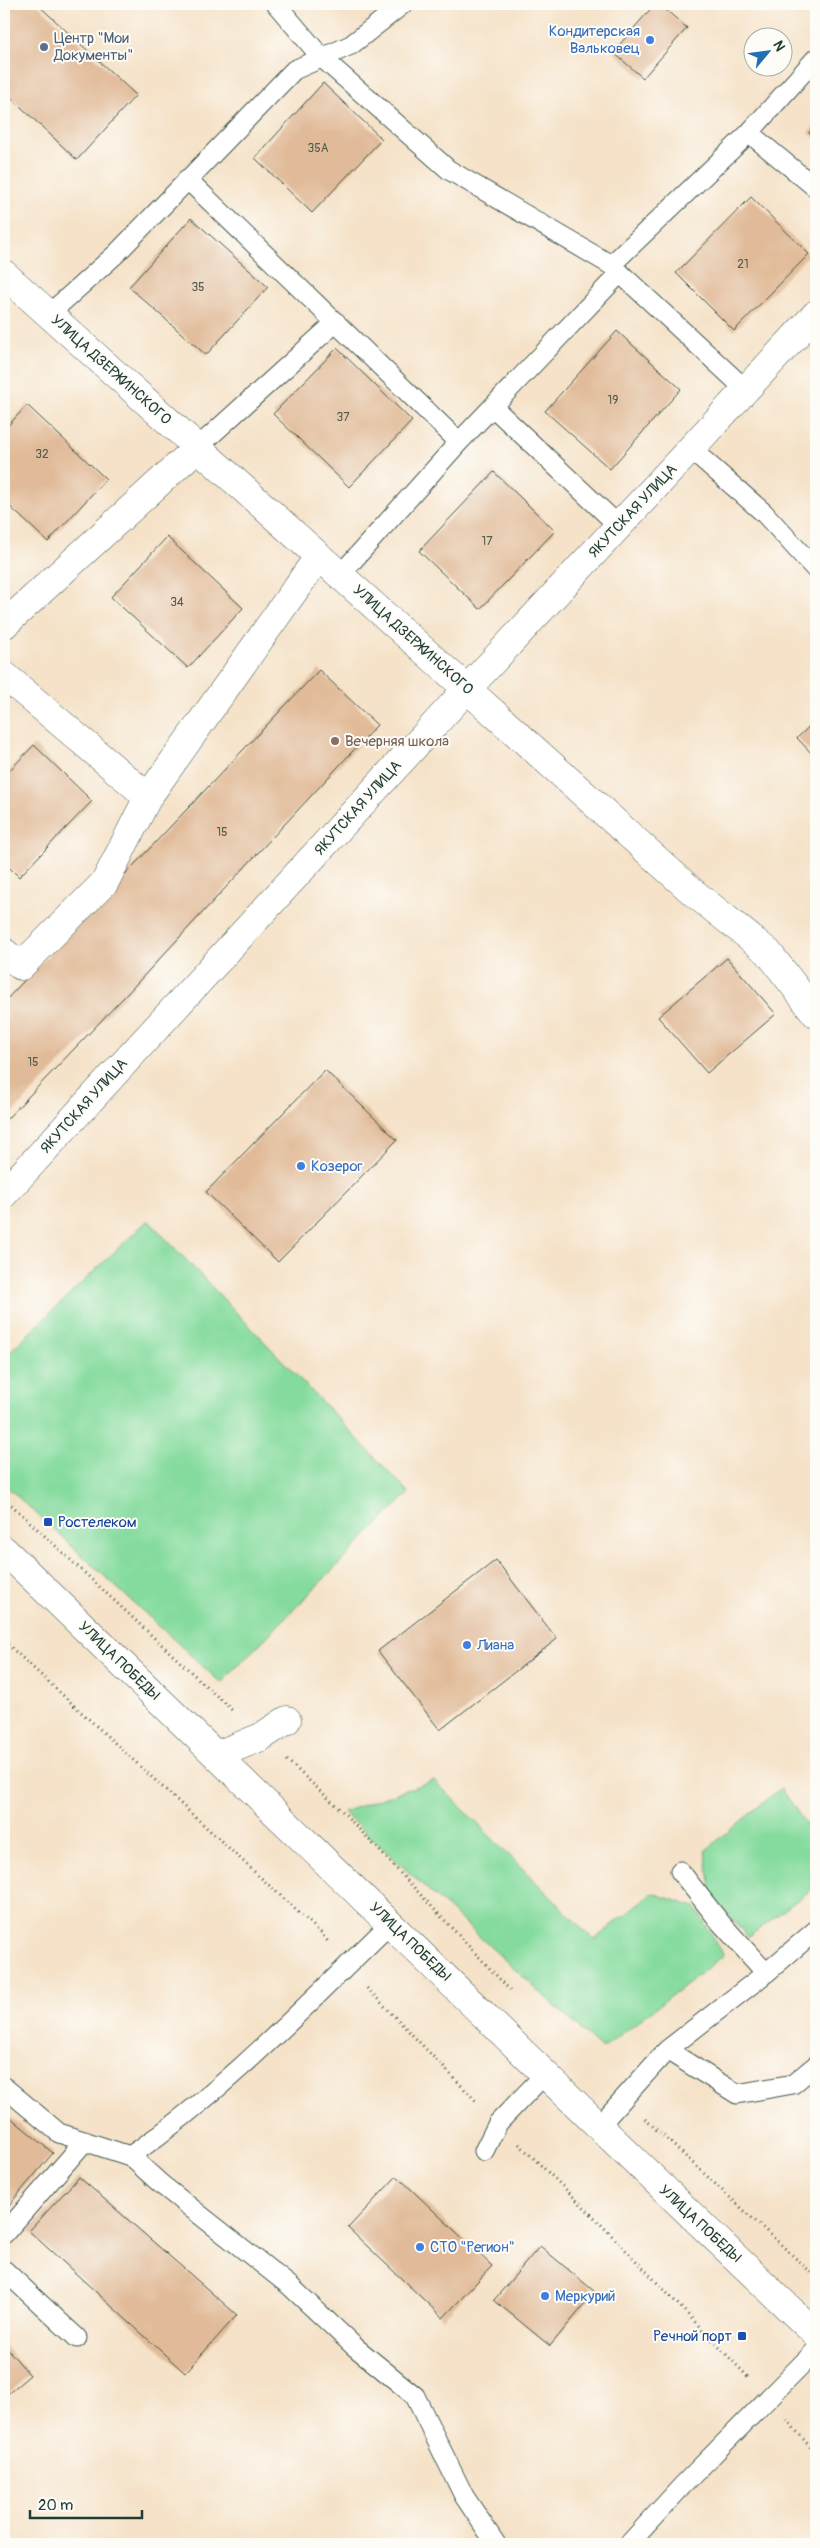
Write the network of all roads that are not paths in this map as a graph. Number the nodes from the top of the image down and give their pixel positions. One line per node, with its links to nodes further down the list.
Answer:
1 (276, 4): 3 (lane)
2 (404, 4): 3 (lane)
3 (321, 57): 6 (lane); 8 (lane)
4 (816, 58): 5 (lane)
5 (749, 133): 7 (lane); 8 (lane)
6 (187, 179): 10 (lane); 12 (lane)
7 (816, 188)
8 (615, 269): 13 (lane); 14 (lane)
9 (4, 274): 10 (street, УЛИЦА ДЗЕРЖИНСКОГО)
10 (49, 314): 16 (street, УЛИЦА ДЗЕРЖИНСКОГО)
11 (816, 314): 13 (street, ЯКУТСКАЯ УЛИЦА)
12 (336, 322): 15 (lane); 16 (lane)
13 (745, 389): 17 (street, ЯКУТСКАЯ УЛИЦА)
14 (493, 407): 15 (lane); 18 (lane)
15 (459, 442): 21 (lane)
16 (198, 447): 19 (street, УЛИЦА ДЗЕРЖИНСКОГО); 22 (street)
17 (691, 449): 18 (street, ЯКУТСКАЯ УЛИЦА); 20 (lane)
18 (620, 527): 24 (street, ЯКУТСКАЯ УЛИЦА)
19 (319, 556): 21 (street, УЛИЦА ДЗЕРЖИНСКОГО); 25 (street)
20 (816, 570)
21 (340, 575): 24 (street, УЛИЦА ДЗЕРЖИНСКОГО)
22 (4, 624)
23 (4, 675): 25 (street)
24 (467, 689): 27 (street, УЛИЦА ДЗЕРЖИНСКОГО); 28 (street, ЯКУТСКАЯ УЛИЦА)
25 (148, 797): 26 (street)
26 (4, 952)
27 (815, 1013)
28 (4, 1194)
29 (4, 1550): 31 (street, УЛИЦА ПОБЕДЫ)
30 (287, 1720): 31 (street)
31 (217, 1755): 33 (street, УЛИЦА ПОБЕДЫ)
32 (680, 1871): 35 (lane)
33 (391, 1923): 38 (street, УЛИЦА ПОБЕДЫ); 43 (lane)
34 (816, 1930): 35 (lane)
35 (766, 1973): 36 (lane)
36 (667, 2050): 37 (lane); 40 (lane)
37 (816, 2065)
38 (545, 2074): 40 (street, УЛИЦА ПОБЕДЫ); 42 (lane)
39 (4, 2087): 41 (lane)
40 (598, 2127): 46 (street, УЛИЦА ПОБЕДЫ)
41 (85, 2142): 43 (lane); 44 (lane)
42 (484, 2152)
43 (130, 2156): 49 (lane)
44 (4, 2234)
45 (4, 2270): 47 (lane)
46 (816, 2334)
47 (77, 2338)
48 (816, 2350): 50 (lane)
49 (496, 2544)
50 (629, 2544)

